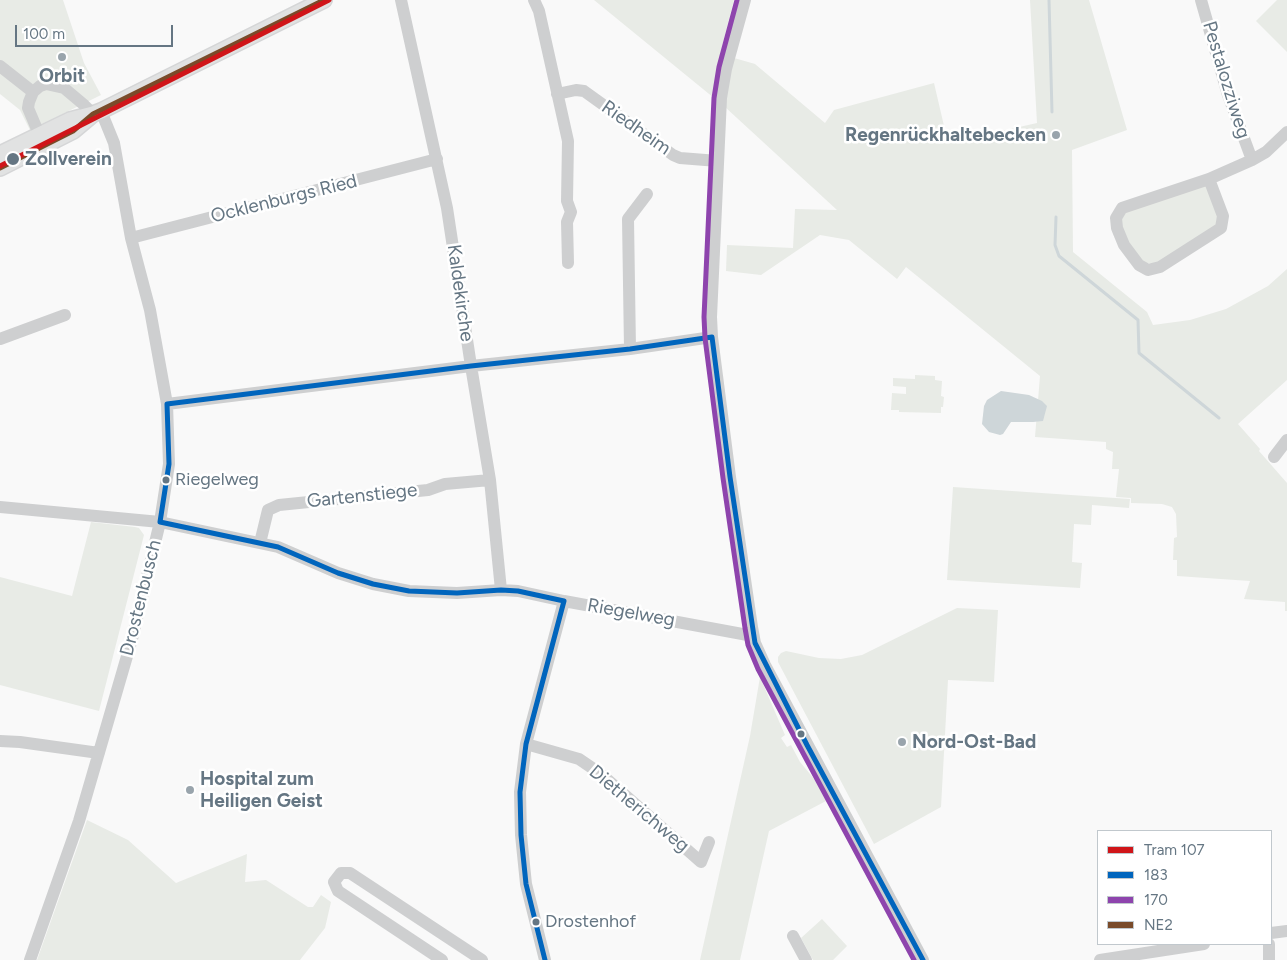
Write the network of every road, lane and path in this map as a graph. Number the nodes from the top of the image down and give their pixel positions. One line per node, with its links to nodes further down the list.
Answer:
1 (324, 0): 9 (main road)
2 (400, 0): 13 (street, Kaldekirche)
3 (534, 0): 8 (street)
4 (745, 0): 15 (street)
5 (1201, 0): 14 (street, Pestalozziweg)
6 (0, 66): 7 (street)
7 (33, 92): 9 (street); 11 (street)
8 (557, 94): 15 (street, Riedheim); 20 (street)
9 (97, 112): 11 (main road); 16 (main road); 19 (street, Drostenbusch)
10 (1287, 132): 14 (street)
11 (40, 134): 12 (main road)
12 (0, 154)
13 (438, 159): 19 (street, Ocklenburgs Ried); 25 (street, Kaldekirche)
14 (1252, 160): 17 (street)
15 (718, 161): 22 (street)
16 (0, 168)
17 (1209, 179): 17 (street)
18 (647, 194): 24 (street)
19 (131, 238): 26 (street, Drostenbusch)
20 (568, 263)
21 (65, 315): 23 (street)
22 (712, 337): 24 (street); 35 (street)
23 (0, 339)
24 (630, 349): 25 (street)
25 (471, 366): 26 (street); 29 (street, Kaldekirche)
26 (168, 404): 31 (street, Drostenbusch)
27 (1287, 440): 28 (street)
28 (1274, 457)
29 (490, 480): 32 (street, Gartenstiege); 33 (street, Kaldekirche)
30 (0, 507): 31 (street, Riegelweg)
31 (160, 522): 32 (street, Riegelweg); 38 (street, Drostenbusch)
32 (260, 543): 33 (street, Riegelweg)
33 (501, 590): 34 (street, Riegelweg)
34 (564, 602): 35 (street, Riegelweg); 37 (street)
35 (753, 636): 50 (street)
36 (0, 741): 38 (street)
37 (526, 744): 39 (street, Dietherichweg); 48 (street)
38 (99, 753): 45 (street, Drostenbusch)
39 (709, 842)
40 (1287, 931): 41 (street)
41 (1272, 933)
42 (793, 936): 49 (street)
43 (1198, 945): 51 (street)
44 (1269, 945): 52 (street)
45 (30, 960)
46 (442, 960): 47 (street)
47 (482, 960)
48 (545, 960)
49 (806, 960)
50 (922, 960)
51 (1100, 960)
52 (1269, 960)

